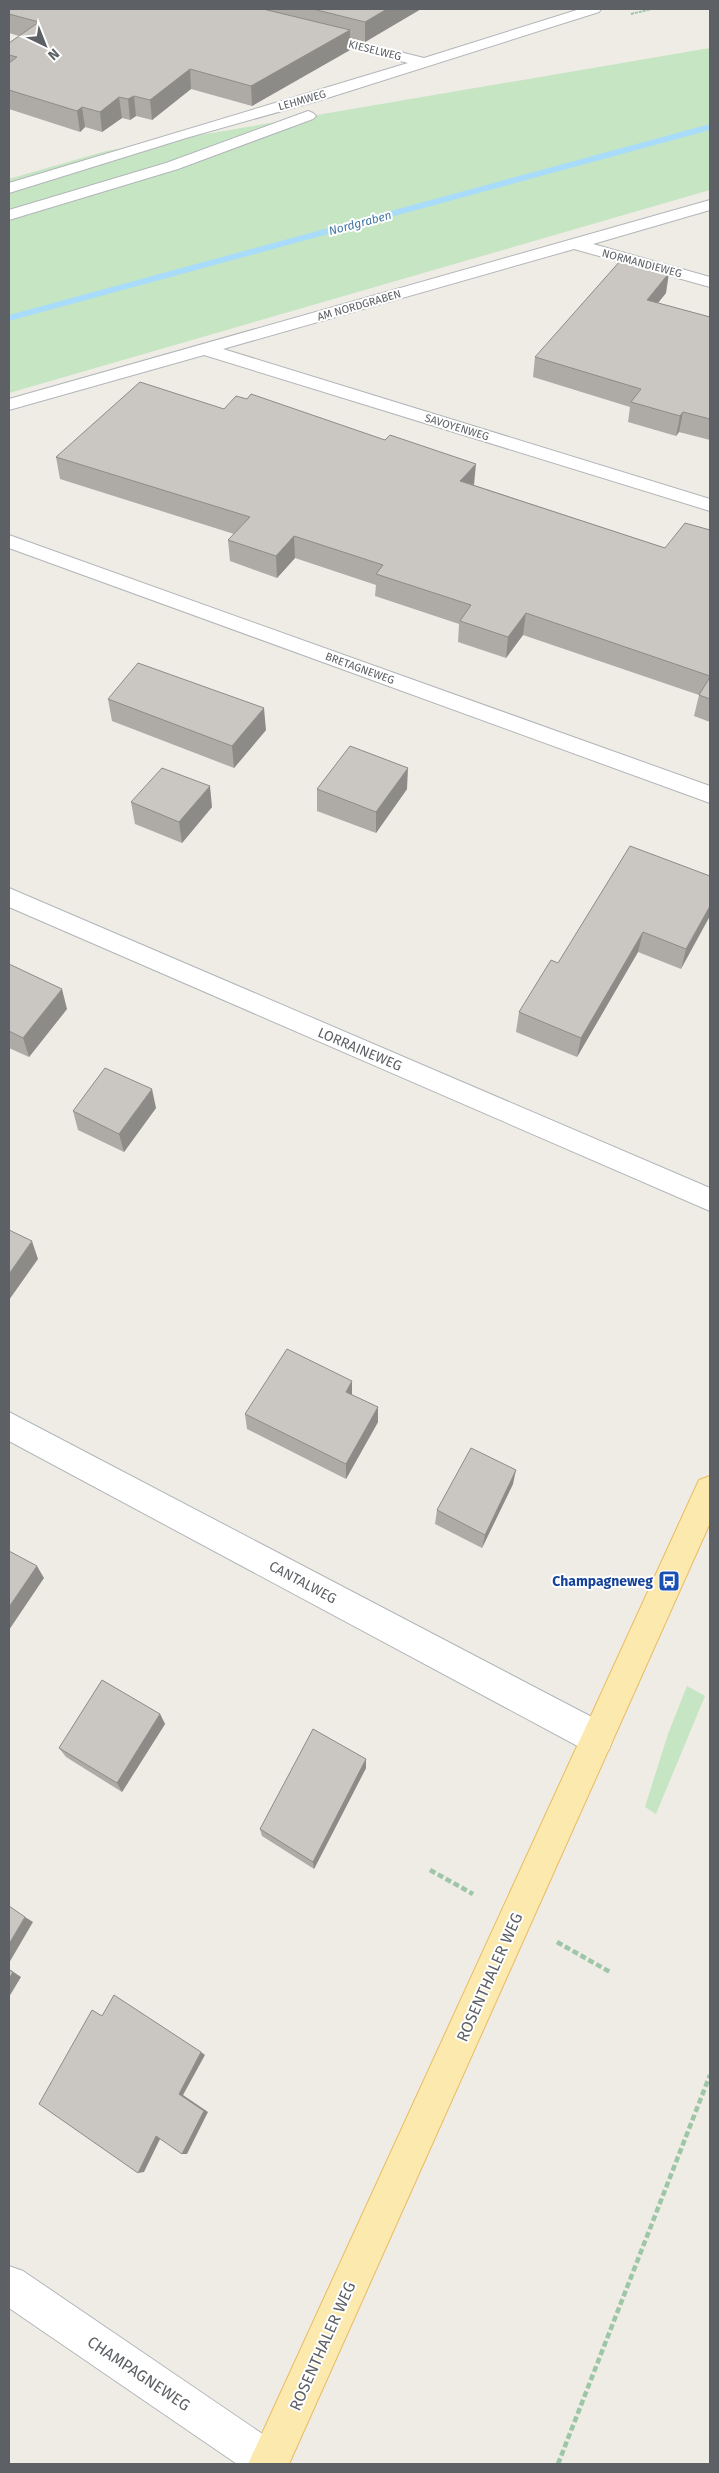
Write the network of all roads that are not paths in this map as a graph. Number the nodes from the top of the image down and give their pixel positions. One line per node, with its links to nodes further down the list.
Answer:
1 (600, 11): 2 (lane); 4 (lane, LEHMWEG)
2 (574, 29)
3 (297, 30): 4 (lane, KIESELWEG)
4 (422, 62): 5 (lane, LEHMWEG)
5 (316, 96): 6 (lane, LEHMWEG); 8 (lane)
6 (9, 188)
7 (710, 205): 9 (lane, AM NORDGRABEN)
8 (9, 215)
9 (575, 244): 10 (lane, NORMANDIEWEG); 11 (lane, AM NORDGRABEN)
10 (710, 282)
11 (203, 349): 12 (lane, AM NORDGRABEN); 13 (lane, SAVOYENWEG)
12 (9, 405)
13 (710, 505)
14 (9, 541): 15 (lane, BRETAGNEWEG)
15 (710, 795)
16 (9, 898): 17 (lane, LORRAINEWEG)
17 (710, 1200)
18 (9, 1426): 20 (lane, CANTALWEG)
19 (710, 1490): 20 (main road, ROSENTHALER WEG)
20 (597, 1738): 22 (main road, ROSENTHALER WEG)
21 (9, 2284): 22 (lane, CHAMPAGNEWEG)
22 (268, 2463)

